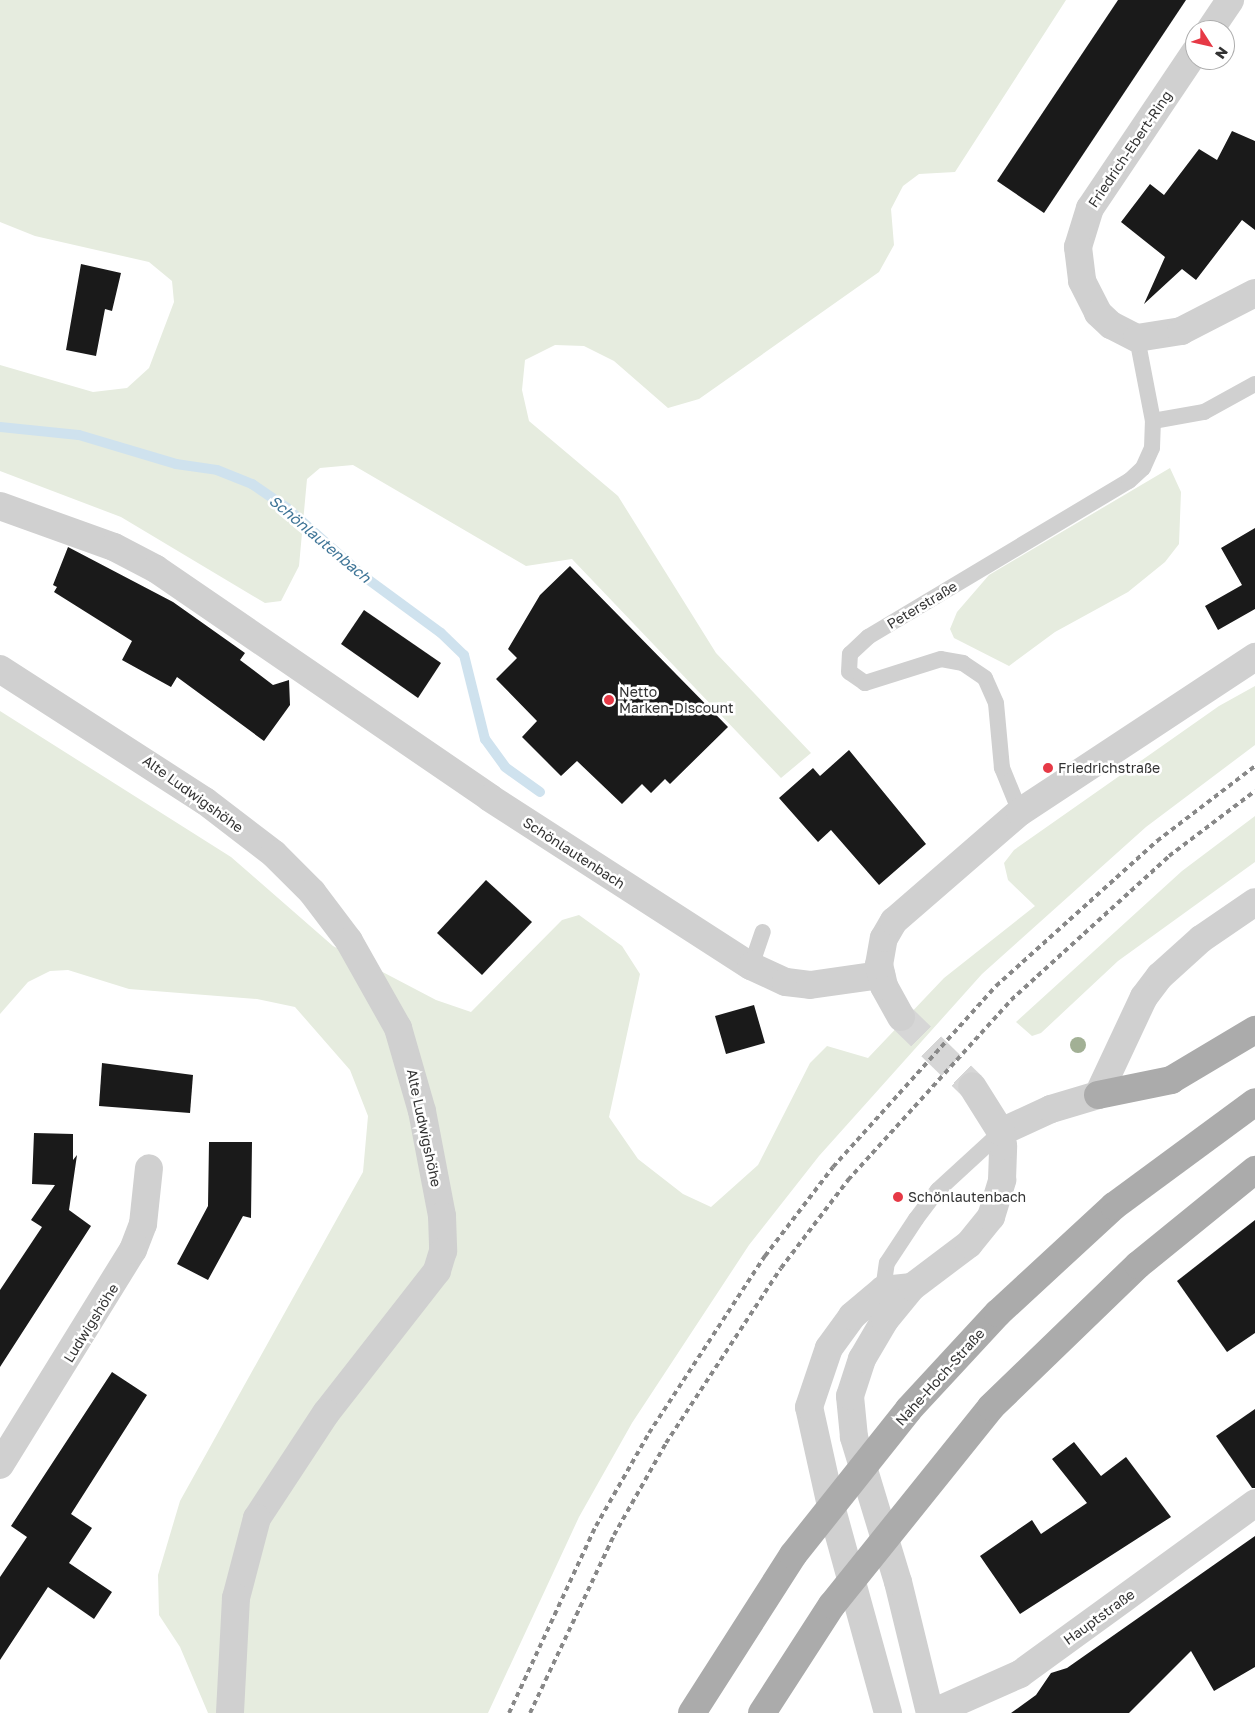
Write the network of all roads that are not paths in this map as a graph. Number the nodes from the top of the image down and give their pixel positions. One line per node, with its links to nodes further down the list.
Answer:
1 (1230, 0): 2 (street)
2 (1217, 20)
3 (1185, 67): 5 (street, Friedrich-Ebert-Ring)
4 (1255, 293): 5 (street)
5 (1137, 338): 7 (lane, Peterstraße)
6 (1255, 384): 7 (lane)
7 (1153, 421): 11 (lane, Peterstraße)
8 (0, 506): 14 (street, Schönlautenbach)
9 (1255, 657): 11 (street)
10 (0, 669): 32 (street, Alte Ludwigshöhe)
11 (1020, 812): 15 (street)
12 (1255, 902): 19 (street)
13 (763, 932): 14 (lane)
14 (750, 966): 15 (street, Schönlautenbach)
15 (881, 975): 16 (street)
16 (901, 1017)
17 (1255, 1030): 19 (main road)
18 (972, 1086): 21 (street)
19 (1098, 1095): 21 (street)
20 (1255, 1102): 27 (main road, Nahe-Hoch-Straße)
21 (1001, 1132): 24 (street); 25 (lane)
22 (149, 1168): 26 (street, Ludwigshöhe)
23 (1255, 1170): 30 (main road)
24 (912, 1286): 25 (street); 27 (street, Hauptstraße)
25 (883, 1290): 29 (street)
26 (0, 1465)
27 (863, 1465): 29 (main road, Nahe-Hoch-Straße); 30 (street, Hauptstraße)
28 (1255, 1503): 36 (street, Hauptstraße)
29 (831, 1506): 31 (street); 33 (main road, Nahe-Hoch-Straße)
30 (884, 1537): 31 (main road); 36 (street, Hauptstraße)
31 (851, 1580): 34 (main road); 35 (street)
32 (230, 1713)
33 (692, 1713)
34 (762, 1713)
35 (888, 1713)
36 (931, 1713)

